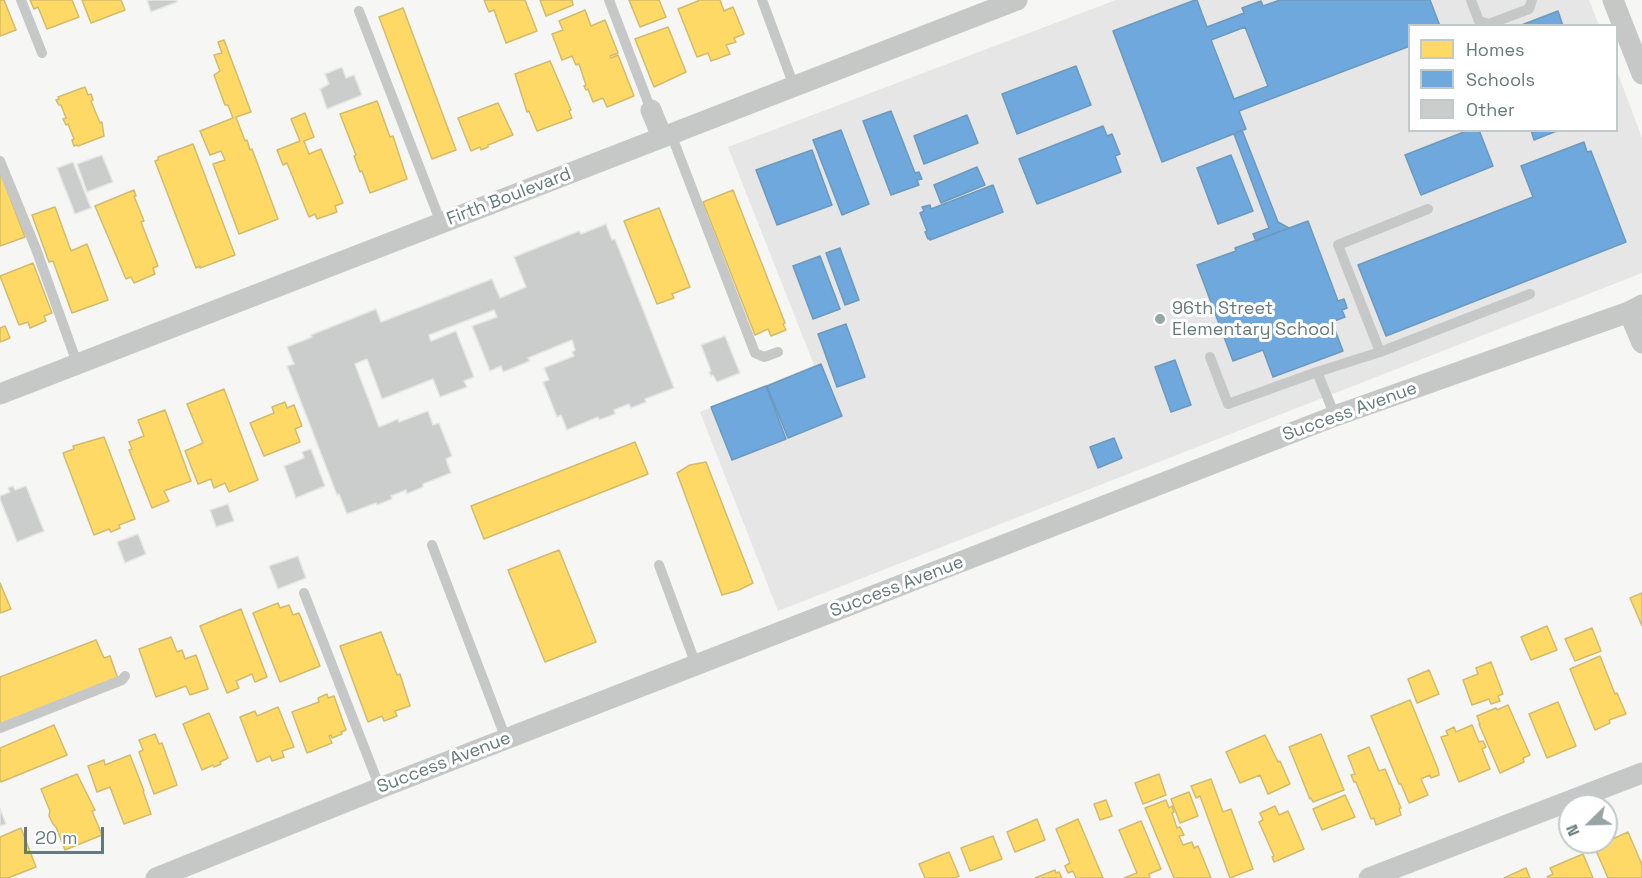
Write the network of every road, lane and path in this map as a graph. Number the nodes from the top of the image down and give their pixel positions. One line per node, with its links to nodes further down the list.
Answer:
1 (21, 0): 9 (lane)
2 (609, 0): 12 (lane)
3 (762, 0): 11 (lane)
4 (1017, 0): 11 (street, Firth Boulevard)
5 (1471, 0): 6 (lane)
6 (1532, 0)
7 (1613, 0): 10 (street)
8 (359, 11): 16 (lane)
9 (42, 53)
10 (1642, 74)
11 (795, 86): 13 (street, Firth Boulevard)
12 (651, 110): 13 (street)
13 (667, 136): 16 (street, Firth Boulevard); 20 (lane)
14 (0, 161): 23 (lane)
15 (1428, 209): 21 (lane)
16 (441, 223): 23 (street, Firth Boulevard)
17 (1530, 294): 21 (lane)
18 (1635, 309): 19 (street); 26 (street, Success Avenue)
19 (1642, 343)
20 (778, 352)
21 (1380, 352): 24 (lane)
22 (1210, 357): 24 (lane)
23 (77, 363): 25 (street, Firth Boulevard)
24 (1317, 372): 26 (lane)
25 (0, 394)
26 (1335, 416): 30 (street, Success Avenue)
27 (432, 545): 33 (lane)
28 (659, 565): 30 (lane)
29 (304, 593): 35 (lane)
30 (696, 665): 33 (street, Success Avenue)
31 (125, 676): 32 (lane)
32 (0, 728)
33 (506, 739): 35 (street, Success Avenue)
34 (1642, 773): 37 (street)
35 (380, 788): 36 (street, Success Avenue)
36 (156, 878)
37 (1369, 878)

